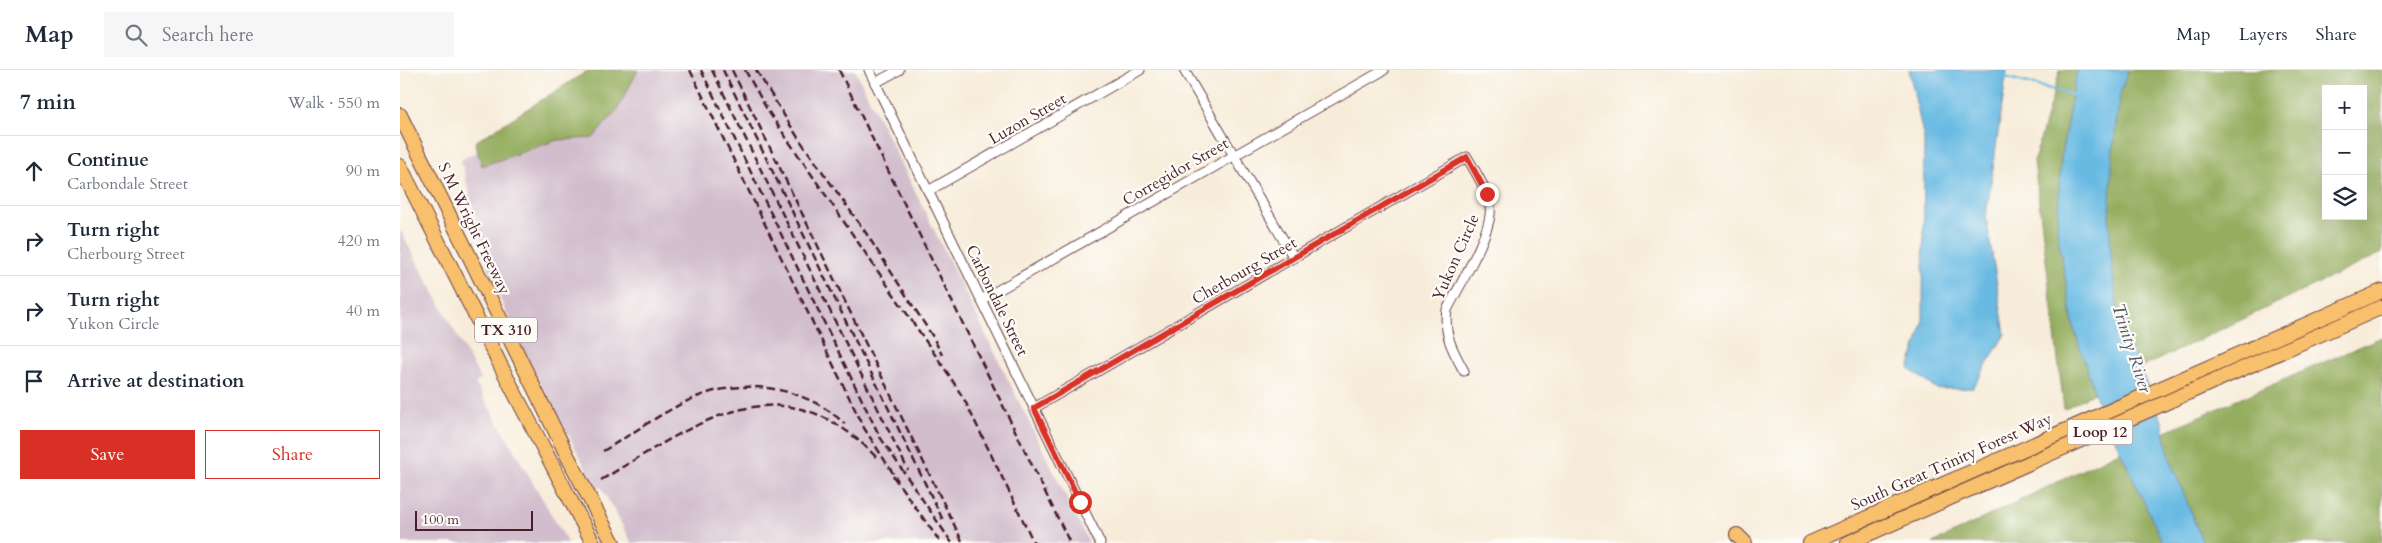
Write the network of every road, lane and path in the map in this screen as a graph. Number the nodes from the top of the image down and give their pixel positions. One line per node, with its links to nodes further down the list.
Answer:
1 (869, 70): 6 (street, Carbondale Street)
2 (899, 70): 6 (street)
3 (1140, 70): 12 (street, Luzon Street)
4 (1184, 70): 8 (street)
5 (1384, 70): 8 (street, Corregidor Street)
6 (875, 83): 12 (street, Carbondale Street)
7 (400, 115): 21 (main road, S M Wright Freeway / TX 310)
8 (1233, 155): 14 (street); 16 (street, Corregidor Street)
9 (1467, 157): 14 (street, Cherbourg Street); 18 (street, Yukon Circle)
10 (400, 166): 13 (main road, TX 310)
11 (400, 182): 13 (main road)
12 (928, 191): 16 (street, Carbondale Street)
13 (446, 256): 20 (main road, TX 310)
14 (1294, 258): 19 (street, Cherbourg Street)
15 (2382, 291): 25 (main road, South Great Trinity Forest Way / Loop 12)
16 (981, 300): 19 (street, Carbondale Street)
17 (2382, 307): 26 (main road, South Great Trinity Forest Way / Loop 12)
18 (1464, 371)
19 (1034, 408): 22 (street, Carbondale Street)
20 (593, 543)
21 (613, 543)
22 (1100, 543)
23 (1737, 543): 24 (main road)
24 (1745, 543)
25 (1810, 543)
26 (1848, 543)

